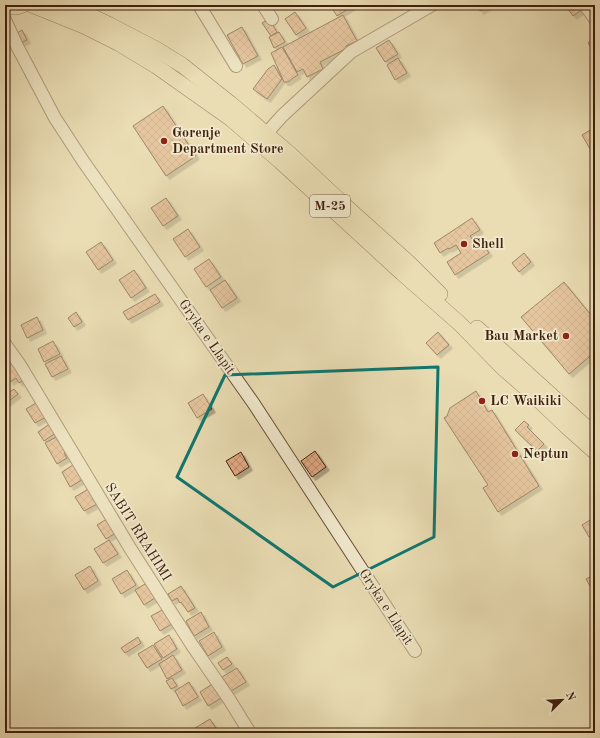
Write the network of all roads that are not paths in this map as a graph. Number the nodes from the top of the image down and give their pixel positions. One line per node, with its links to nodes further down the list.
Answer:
1 (23, 5): 8 (main road)
2 (32, 5): 16 (main road, M-25)
3 (68, 5): 13 (main road, M-25)
4 (199, 5): 12 (street)
5 (263, 5): 9 (street)
6 (432, 5): 13 (street)
7 (585, 5): 10 (street)
8 (5, 7)
9 (272, 19)
10 (595, 19)
11 (5, 20): 17 (street, Gryka e Llapit)
12 (236, 66)
13 (266, 134): 15 (main road, M-25)
14 (5, 344): 18 (street, SABIT RRAHIMI)
15 (595, 434)
16 (595, 452)
17 (415, 651)
18 (250, 733)

